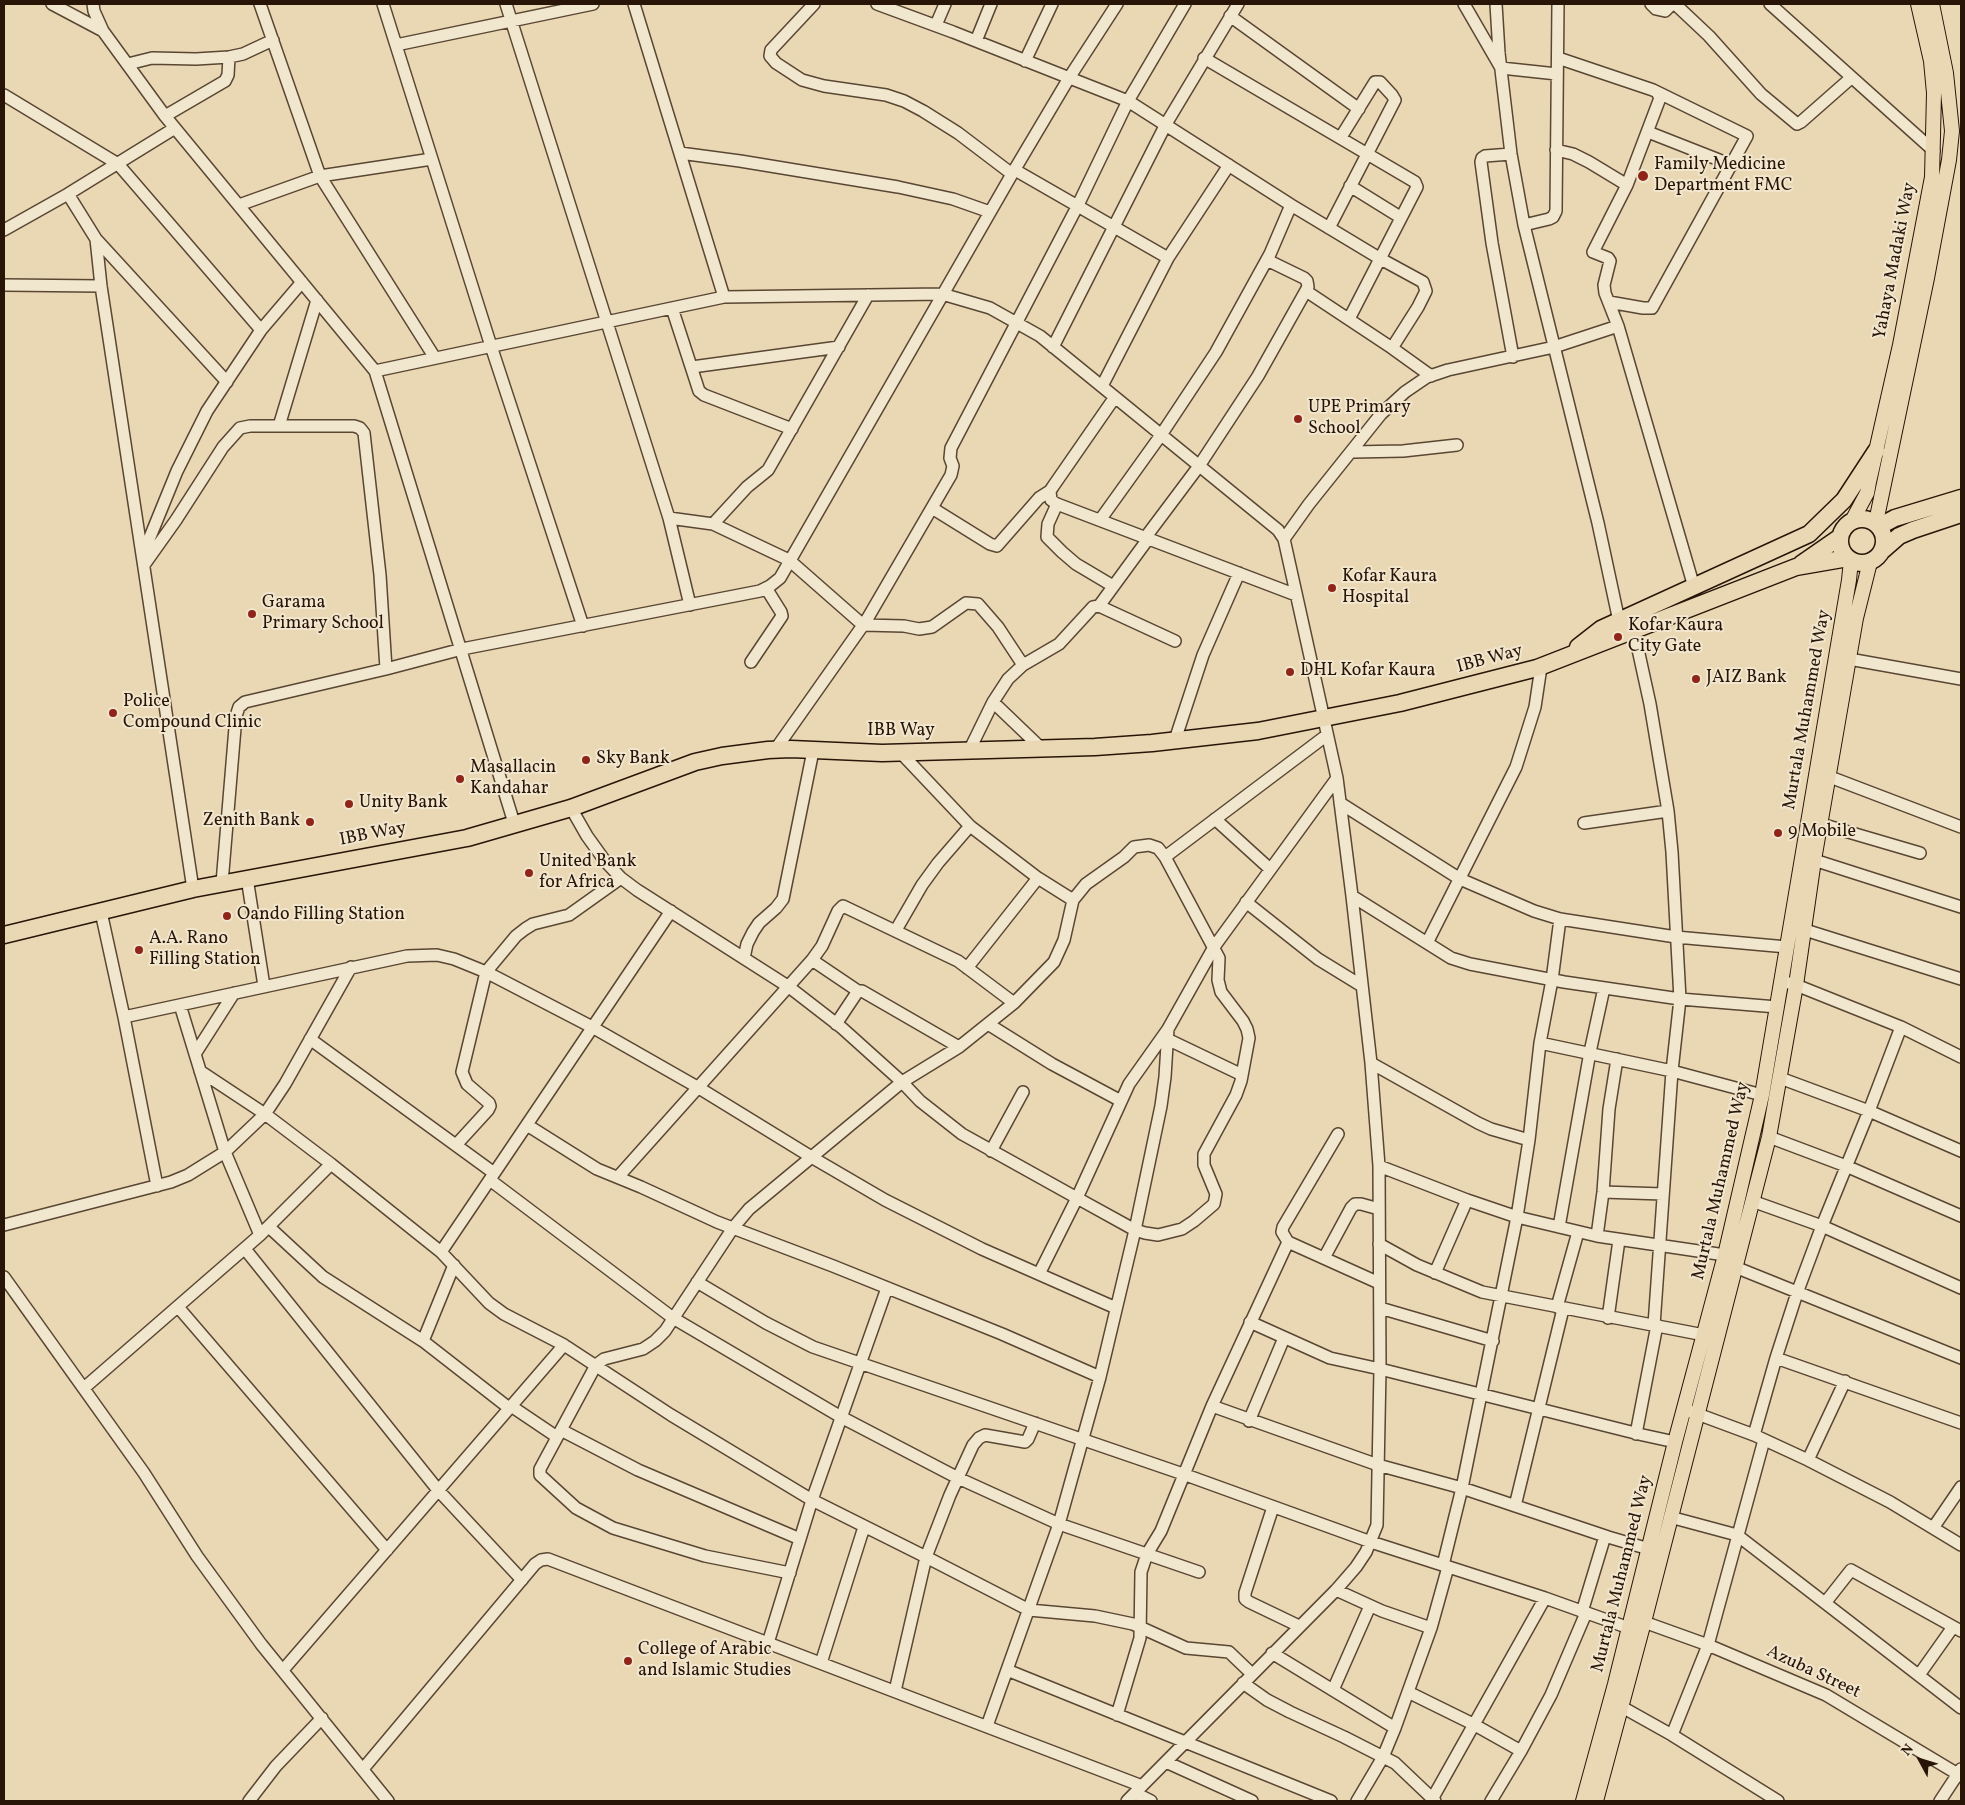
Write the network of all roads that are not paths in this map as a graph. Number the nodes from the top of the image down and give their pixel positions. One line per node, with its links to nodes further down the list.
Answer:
1 (52, 4): 27 (street)
2 (93, 4): 27 (street)
3 (260, 4): 28 (street)
4 (383, 4): 30 (street)
5 (506, 4): 25 (street)
6 (593, 4): 25 (street)
7 (634, 4): 53 (street)
8 (814, 4): 59 (street)
9 (876, 4): 26 (street)
10 (945, 4): 26 (street)
11 (991, 4): 29 (street)
12 (1052, 4): 34 (street)
13 (1117, 4): 38 (street)
14 (1185, 4): 42 (street)
15 (1238, 4): 24 (street)
16 (1464, 4): 36 (street)
17 (1496, 4): 36 (street)
18 (1558, 4): 33 (street)
19 (1651, 4): 20 (street)
20 (1674, 4): 39 (street)
21 (1770, 4): 39 (street)
22 (1918, 4): 51 (main road, Yahaya Madaki Way)
23 (1932, 4): 47 (main road, Yahaya Madaki Way)
24 (1230, 16): 32 (street); 43 (street)
25 (511, 21): 30 (street); 90 (street)
26 (936, 25): 29 (street)
27 (103, 31): 35 (street)
28 (273, 40): 31 (street); 60 (street)
29 (976, 41): 34 (street)
30 (396, 46): 55 (street)
31 (229, 57): 35 (street); 44 (street)
32 (1204, 58): 45 (street); 49 (street)
33 (1558, 58): 37 (street); 40 (street)
34 (1025, 61): 38 (street)
35 (128, 64): 44 (street)
36 (1501, 68): 37 (street); 54 (street)
37 (1557, 74): 50 (street)
38 (1069, 78): 42 (street); 59 (street)
39 (1851, 78): 51 (street)
40 (1658, 94): 48 (street); 58 (street)
41 (4, 96): 56 (street)
42 (1128, 101): 45 (street); 66 (street)
43 (1358, 109): 49 (street); 52 (street)
44 (165, 116): 46 (street)
45 (1166, 124): 57 (street); 70 (street)
46 (175, 128): 56 (street); 65 (street)
47 (1956, 131): 74 (main road, Yahaya Madaki Way)
48 (1648, 132): 58 (street); 61 (street)
49 (1341, 137): 52 (street)
50 (1556, 150): 61 (street); 69 (street)
51 (1934, 151): 74 (main road, Yahaya Madaki Way)
52 (1367, 152): 62 (street); 68 (street)
53 (680, 153): 67 (street); 85 (street)
54 (1511, 154): 69 (street); 99 (street)
55 (432, 159): 60 (street); 94 (street)
56 (118, 164): 63 (street); 93 (street)
57 (1230, 165): 64 (street); 75 (street)
58 (1732, 165): 87 (street)
59 (1014, 172): 66 (street); 67 (street)
60 (320, 176): 65 (street); 100 (street)
61 (1628, 185): 87 (street)
62 (1350, 186): 68 (street); 71 (street)
63 (68, 194): 72 (street); 73 (street)
64 (1291, 204): 71 (street); 77 (street)
65 (239, 205): 79 (street)
66 (1078, 205): 70 (street); 91 (street)
67 (990, 212): 83 (street)
68 (1400, 217): 76 (street)
69 (1524, 225): 97 (street)
70 (1115, 227): 75 (street); 96 (street)
71 (1329, 228): 76 (street)
72 (4, 230)
73 (96, 240): 81 (street); 104 (street)
74 (1925, 255): 78 (main road, Yahaya Madaki Way)
75 (1168, 258): 105 (street)
76 (1379, 258): 89 (street); 98 (street)
77 (1267, 260): 82 (street); 109 (street)
78 (1920, 277): 111 (main road, Yahaya Madaki Way); 123 (main road, Yahaya Madaki Way)
79 (302, 282): 86 (street); 93 (street)
80 (4, 285): 81 (street)
81 (102, 286): 131 (street)
82 (1306, 291): 89 (street); 113 (street)
83 (942, 294): 84 (street); 91 (street); 129 (street)
84 (868, 296): 85 (street); 95 (street)
85 (724, 297): 88 (street)
86 (317, 300): 102 (street); 107 (street)
87 (1609, 302): 92 (street)
88 (672, 308): 90 (street); 101 (street)
89 (1349, 319): 98 (street)
90 (608, 322): 94 (street); 119 (street)
91 (1017, 323): 96 (street); 117 (street)
92 (1618, 326): 97 (street); 135 (street)
93 (261, 330): 104 (street)
94 (490, 346): 100 (street); 142 (street)
95 (839, 346): 101 (street); 108 (street)
96 (1053, 347): 105 (street)
97 (1554, 347): 99 (street); 140 (street)
98 (1392, 348): 103 (street)
99 (1513, 357): 103 (street)
100 (435, 358): 102 (street)
101 (692, 367): 108 (street)
102 (374, 371): 145 (street)
103 (1430, 376): 112 (street)
104 (227, 382): 131 (street)
105 (1102, 386): 106 (street)
106 (1115, 397): 109 (street); 114 (street)
107 (279, 426): 131 (street); 151 (street)
108 (792, 429): 122 (street)
109 (1161, 435): 113 (street); 120 (street)
110 (1457, 445): 112 (street)
111 (1876, 451): 121 (main road, Yahaya Madaki Way); 135 (highway)
112 (1352, 452): 126 (street)
113 (1199, 466): 125 (street); 126 (street)
114 (1050, 491): 116 (street); 117 (street)
115 (1961, 498): 123 (highway)
116 (1056, 504): 120 (street); 134 (street)
117 (932, 508): 141 (street)
118 (1961, 514): 127 (highway)
119 (669, 518): 122 (street); 138 (street)
120 (1100, 520): 125 (street)
121 (1852, 520): 123 (highway); 124 (highway)
122 (713, 524): 129 (street)
123 (1878, 524): 127 (highway)
124 (1840, 537): 128 (highway); 132 (highway, IBB Way)
125 (1147, 538): 133 (street); 134 (street)
126 (1284, 539): 137 (street)
127 (1883, 550): 130 (highway)
128 (1849, 559): 130 (highway); 132 (highway, IBB Way); 196 (main road, Murtala Muhammed Way)
129 (789, 560): 136 (street); 141 (street)
130 (1870, 562): 147 (main road, Murtala Muhammed Way)
131 (144, 565): 182 (street)
132 (1796, 567): 143 (highway, IBB Way)
133 (1239, 573): 137 (street); 156 (street)
134 (1114, 586): 139 (street)
135 (1694, 587): 140 (highway)
136 (766, 588): 138 (street); 148 (street)
137 (1296, 595): 154 (street)
138 (690, 605): 142 (street)
139 (1099, 606): 144 (street); 149 (street)
140 (1619, 621): 146 (highway)
141 (862, 625): 149 (street); 158 (street)
142 (583, 626): 145 (street)
143 (1634, 631): 146 (highway, IBB Way); 166 (street)
144 (1175, 641)
145 (462, 649): 151 (street); 168 (street)
146 (1562, 658): 150 (highway, IBB Way)
147 (1849, 659): 152 (street); 162 (main road, Murtala Muhammed Way)
148 (751, 662)
149 (1023, 665): 153 (street)
150 (1541, 667): 154 (highway, IBB Way); 180 (street)
151 (386, 669): 181 (street)
152 (1961, 679)
153 (994, 702): 157 (street); 160 (street)
154 (1323, 718): 155 (street); 156 (highway, IBB Way)
155 (1327, 735): 163 (street); 167 (street)
156 (1175, 740): 157 (highway, IBB Way)
157 (1042, 749): 160 (highway, IBB Way)
158 (776, 750): 159 (highway, IBB Way); 165 (highway, IBB Way)
159 (813, 751): 161 (highway, IBB Way); 197 (street)
160 (969, 751): 161 (highway, IBB Way)
161 (900, 752): 171 (street)
162 (1830, 777): 170 (main road, Murtala Muhammed Way); 172 (street)
163 (1337, 778): 164 (street); 176 (street)
164 (1340, 803): 180 (street); 183 (street)
165 (571, 808): 168 (highway, IBB Way); 178 (street)
166 (1668, 811): 169 (street); 193 (street)
167 (1215, 819): 174 (street); 176 (street)
168 (514, 823): 177 (highway, IBB Way)
169 (1584, 823)
170 (1821, 824): 173 (street); 175 (main road, Murtala Muhammed Way)
171 (970, 826): 179 (street); 190 (street)
172 (1961, 827)
173 (1920, 853)
174 (1165, 857): 184 (street); 195 (street)
175 (1814, 860): 186 (street); 191 (main road, Murtala Muhammed Way)
176 (1270, 869): 185 (street)
177 (247, 878): 181 (highway, IBB Way); 206 (street)
178 (621, 878): 187 (street); 201 (street)
179 (1038, 878): 184 (street); 200 (street)
180 (1460, 879): 189 (street); 194 (street)
181 (222, 883): 182 (highway, IBB Way)
182 (194, 889): 188 (highway, IBB Way)
183 (1352, 896): 194 (street); 207 (street)
184 (1073, 900): 213 (street)
185 (1246, 902): 195 (street); 207 (street)
186 (1961, 907)
187 (671, 911): 197 (street); 219 (street)
188 (101, 912): 192 (highway, IBB Way); 216 (street)
189 (1560, 919): 193 (street); 203 (street)
190 (896, 930): 198 (street); 200 (street)
191 (1805, 930): 202 (street); 205 (main road, Murtala Muhammed Way)
192 (4, 935)
193 (1676, 937): 196 (street); 212 (street)
194 (1427, 943): 203 (street)
195 (1214, 947): 221 (street); 232 (street)
196 (1787, 947): 204 (main road, Murtala Muhammed Way)
197 (744, 958): 208 (street)
198 (812, 960): 208 (street); 210 (street)
199 (351, 967): 201 (street); 206 (street); 222 (street)
200 (967, 968): 213 (street)
201 (486, 972): 219 (street); 245 (street)
202 (1961, 979)
203 (1552, 980): 209 (street); 223 (street)
204 (1782, 981): 205 (street); 215 (main road, Murtala Muhammed Way)
205 (1796, 985): 220 (street); 233 (main road, Murtala Muhammed Way)
206 (264, 986): 211 (street)
207 (1362, 986): 229 (street)
208 (789, 987): 217 (street); 235 (street)
209 (1604, 988): 212 (street); 225 (street)
210 (858, 991): 217 (street); 224 (street)
211 (234, 993): 214 (street); 226 (street)
212 (1680, 999): 215 (street); 231 (street)
213 (1014, 1003): 218 (street)
214 (180, 1005): 216 (street); 226 (street)
215 (1777, 1007): 237 (main road, Murtala Muhammed Way)
216 (124, 1017): 255 (street)
217 (836, 1024): 234 (street)
218 (988, 1024): 224 (street); 238 (street)
219 (592, 1027): 235 (street); 241 (street)
220 (1901, 1027): 227 (street); 239 (street)
221 (1168, 1034): 232 (street); 238 (street); 268 (street)
222 (310, 1039): 240 (street); 245 (street)
223 (1540, 1043): 225 (street); 244 (street)
224 (960, 1047): 234 (street)
225 (1590, 1052): 228 (street); 266 (street)
226 (195, 1054): 230 (street)
227 (1961, 1057)
228 (1617, 1059): 231 (street); 256 (street)
229 (1371, 1064): 244 (street); 251 (street)
230 (200, 1071): 240 (street); 247 (street)
231 (1672, 1071): 237 (street); 257 (street)
232 (1242, 1073): 268 (street)
233 (1780, 1078): 239 (street); 243 (main road, Murtala Muhammed Way)
234 (902, 1082): 248 (street); 249 (street)
235 (699, 1088): 249 (street); 254 (street)
236 (1023, 1092): 248 (street)
237 (1762, 1095): 278 (main road, Murtala Muhammed Way)
238 (1120, 1102): 258 (street)
239 (1869, 1111): 246 (street); 252 (street)
240 (265, 1114): 247 (street); 250 (street)
241 (526, 1125): 253 (street); 254 (street)
242 (1338, 1134): 273 (street)
243 (1769, 1137): 252 (street); 260 (main road, Murtala Muhammed Way)
244 (1529, 1140): 263 (street)
245 (456, 1145): 253 (street)
246 (1961, 1150)
247 (225, 1152): 255 (street); 269 (street)
248 (991, 1152): 258 (street)
249 (812, 1158): 267 (street); 283 (street)
250 (331, 1164): 269 (street); 277 (street)
251 (1379, 1166): 259 (street); 261 (street)
252 (1846, 1166): 262 (street); 265 (street)
253 (492, 1177): 277 (street); 295 (street)
254 (618, 1177): 267 (street)
255 (157, 1186): 264 (street)
256 (1603, 1192): 257 (street); 271 (street)
257 (1663, 1194): 275 (street)
258 (1077, 1198): 268 (street); 283 (street)
259 (1468, 1200): 263 (street); 282 (street)
260 (1752, 1200): 265 (street); 281 (main road, Murtala Muhammed Way)
261 (1379, 1209): 274 (street); 279 (street)
262 (1961, 1216)
263 (1517, 1217): 266 (street); 290 (street)
264 (4, 1225)
265 (1822, 1226): 288 (street); 289 (street)
266 (1559, 1227): 270 (street)
267 (734, 1228): 285 (street); 287 (street)
268 (1135, 1230): 292 (street)
269 (264, 1231): 276 (street); 301 (street)
270 (1578, 1232): 271 (street); 294 (street)
271 (1597, 1236): 272 (street)
272 (1619, 1240): 275 (street); 296 (street)
273 (1288, 1242): 279 (street); 297 (street)
274 (1378, 1244): 282 (street); 286 (street)
275 (1659, 1245): 278 (street); 298 (street)
276 (245, 1249): 291 (street); 333 (street)
277 (442, 1252): 280 (street)
278 (1725, 1255): 299 (main road, Murtala Muhammed Way)
279 (1324, 1258): 286 (street)
280 (454, 1265): 301 (street); 303 (street)
281 (1735, 1267): 289 (street); 317 (main road, Murtala Muhammed Way)
282 (1435, 1273): 290 (street)
283 (1038, 1274): 292 (street)
284 (4, 1277): 311 (street)
285 (697, 1282): 295 (street); 306 (street)
286 (1379, 1283): 293 (street)
287 (887, 1288): 306 (street); 309 (street)
288 (1961, 1288)
289 (1798, 1293): 304 (street); 305 (street)
290 (1502, 1296): 294 (street); 302 (street)
291 (178, 1307): 311 (street); 347 (street)
292 (1116, 1308): 309 (street)
293 (1380, 1308): 302 (street); 308 (street)
294 (1560, 1308): 296 (street); 315 (street)
295 (673, 1318): 307 (street); 318 (street)
296 (1608, 1318): 298 (street)
297 (1250, 1322): 300 (street); 313 (street)
298 (1656, 1325): 299 (street); 323 (street)
299 (1704, 1335): 316 (main road, Murtala Muhammed Way)
300 (1284, 1338): 308 (street); 319 (street)
301 (423, 1341): 314 (street)
302 (1493, 1341): 312 (street)
303 (564, 1345): 307 (street); 314 (street)
304 (1776, 1358): 310 (street); 324 (street)
305 (1961, 1358)
306 (860, 1363): 318 (street); 320 (street)
307 (596, 1365): 322 (street); 334 (street)
308 (1380, 1369): 312 (street); 328 (street)
309 (1100, 1377): 325 (street)
310 (1845, 1382): 321 (street); 327 (street)
311 (84, 1388): 370 (street)
312 (1482, 1395): 315 (street); 332 (street)
313 (1212, 1406): 319 (street); 329 (street)
314 (510, 1407): 322 (street); 333 (street)
315 (1537, 1409): 323 (street); 335 (street)
316 (1684, 1409): 317 (street); 326 (main road, Murtala Muhammed Way)
317 (1698, 1414): 324 (street); 337 (main road, Murtala Muhammed Way)
318 (841, 1417): 330 (street); 334 (street)
319 (1249, 1420): 328 (street)
320 (1035, 1423): 325 (street); 330 (street)
321 (1961, 1423)
322 (559, 1434): 343 (street); 352 (street)
323 (1636, 1434): 326 (street)
324 (1759, 1437): 327 (street); 341 (street)
325 (1082, 1439): 329 (street); 338 (street)
326 (1675, 1442): 346 (main road, Murtala Muhammed Way)
327 (1808, 1460): 340 (street)
328 (1378, 1465): 332 (street); 344 (street)
329 (1183, 1474): 336 (street); 348 (street)
330 (958, 1478): 338 (street); 349 (street)
331 (1961, 1487): 340 (street)
332 (1462, 1488): 335 (street); 350 (street)
333 (438, 1490): 347 (street); 353 (street)
334 (812, 1500): 339 (street); 343 (street)
335 (1515, 1506): 342 (street)
336 (1273, 1507): 344 (street); 361 (street)
337 (1670, 1517): 341 (street); 360 (main road, Murtala Muhammed Way)
338 (1059, 1524): 348 (street); 358 (street)
339 (864, 1527): 349 (street); 369 (street)
340 (1933, 1528): 345 (street)
341 (1738, 1535): 356 (street); 367 (street)
342 (1605, 1536): 346 (street); 359 (street)
343 (800, 1539): 352 (street)
344 (1371, 1542): 350 (street); 354 (street)
345 (1961, 1545)
346 (1649, 1549): 364 (main road, Murtala Muhammed Way)
347 (387, 1550): 370 (street)
348 (1147, 1554): 351 (street); 362 (street)
349 (926, 1557): 358 (street); 376 (street)
350 (1446, 1566): 355 (street); 363 (street)
351 (1199, 1572)
352 (790, 1573): 366 (street)
353 (522, 1580): 366 (street); 390 (street)
354 (1336, 1590): 357 (street); 361 (street)
355 (1545, 1598): 359 (street); 382 (street)
356 (1825, 1603): 365 (street); 373 (street)
357 (1370, 1606): 363 (street); 375 (street)
358 (1029, 1610): 362 (street); 371 (street)
359 (1584, 1612): 364 (street); 387 (street)
360 (1644, 1622): 367 (street, Azuba Street); 378 (main road, Murtala Muhammed Way)
361 (1299, 1626): 368 (street)
362 (1140, 1628): 372 (street); 380 (street)
363 (1431, 1628): 377 (street)
364 (1629, 1628): 401 (main road, Murtala Muhammed Way)
365 (1957, 1629): 373 (street)
366 (768, 1643): 369 (street)
367 (1708, 1645): 385 (street); 391 (street, Azuba Street)
368 (1272, 1653): 372 (street); 375 (street)
369 (821, 1663): 376 (street)
370 (283, 1670): 381 (street)
371 (1007, 1670): 380 (street); 383 (street)
372 (1252, 1674): 374 (street)
373 (1919, 1676): 379 (street)
374 (1243, 1683): 386 (street); 388 (street)
375 (1333, 1690): 384 (street)
376 (895, 1692): 383 (street)
377 (1408, 1692): 382 (street); 384 (street)
378 (1622, 1707): 385 (street); 402 (main road, Murtala Muhammed Way)
379 (1961, 1708)
380 (1117, 1715): 386 (street)
381 (322, 1718): 390 (street); 394 (street)
382 (1473, 1724): 387 (street); 393 (street)
383 (987, 1726): 392 (street)
384 (1395, 1728): 388 (street)
385 (1672, 1735): 403 (street)
386 (1184, 1743): 389 (street); 398 (street)
387 (1521, 1751): 400 (street)
388 (1383, 1757): 393 (street); 399 (street)
389 (1166, 1762): 392 (street); 397 (street)
390 (363, 1769): 395 (street)
391 (1960, 1773): 404 (street)
392 (1135, 1793): 396 (street)
393 (1433, 1800)
394 (249, 1801)
395 (388, 1801)
396 (1151, 1801)
397 (1252, 1801)
398 (1331, 1801)
399 (1357, 1801)
400 (1491, 1801)
401 (1583, 1801)
402 (1596, 1801)
403 (1778, 1801)
404 (1940, 1801)

